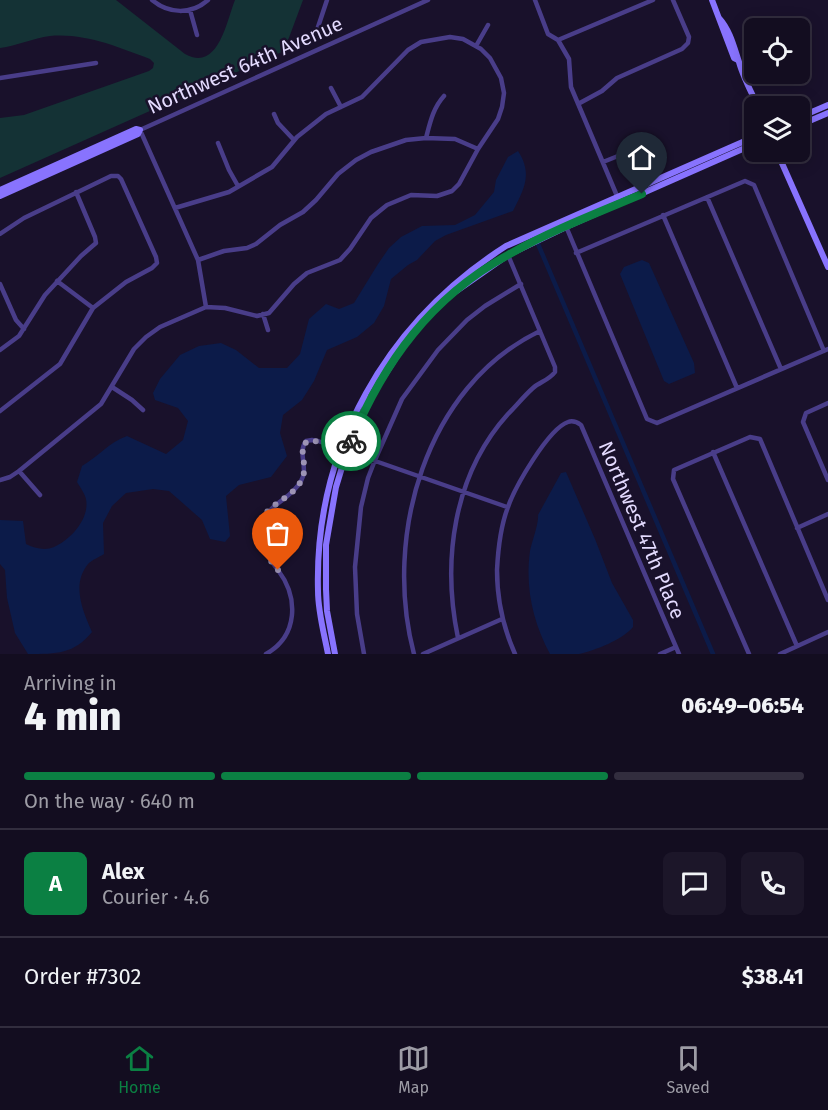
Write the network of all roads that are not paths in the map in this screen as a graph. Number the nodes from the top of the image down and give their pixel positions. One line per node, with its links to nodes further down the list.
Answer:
1 (152, 0): 9 (street)
2 (208, 0): 9 (street)
3 (327, 0): 11 (street)
4 (428, 0): 27 (street, Northwest 64th Avenue)
5 (535, 0): 13 (street)
6 (653, 0): 13 (street)
7 (673, 0): 20 (street)
8 (712, 0): 19 (street)
9 (190, 10): 12 (street)
10 (488, 25): 14 (street)
11 (318, 27)
12 (197, 35)
13 (558, 40): 20 (street)
14 (476, 46): 22 (street); 33 (street)
15 (96, 63): 16 (street)
16 (0, 78)
17 (332, 88): 22 (street)
18 (444, 96): 28 (street)
19 (754, 96)
20 (578, 104): 35 (street)
21 (828, 105): 23 (street)
22 (341, 107): 29 (street)
23 (810, 113)
24 (828, 113): 26 (street)
25 (274, 114): 29 (street)
26 (810, 121)
27 (140, 130): 39 (street, Northwest 64th Avenue); 41 (street, Northwest 64th Avenue); 44 (street)
28 (426, 138): 33 (street); 51 (street)
29 (294, 140): 38 (street)
30 (744, 142): 37 (street)
31 (218, 143): 38 (street)
32 (744, 148): 37 (street)
33 (477, 149): 58 (street)
34 (623, 154): 35 (street)
35 (603, 162): 43 (street)
36 (781, 162): 52 (street)
37 (683, 171): 43 (street)
38 (238, 186): 44 (street)
39 (0, 190)
40 (75, 192): 48 (street); 53 (street); 57 (street)
41 (0, 196)
42 (707, 197): 45 (street); 63 (street); 64 (street)
43 (619, 200): 46 (street); 47 (street)
44 (175, 208): 51 (street)
45 (663, 215): 49 (street); 66 (street)
46 (562, 219): 47 (street); 70 (street)
47 (566, 227): 49 (street); 50 (street)
48 (0, 234)
49 (576, 253): 66 (street)
50 (508, 255): 55 (street); 70 (street)
51 (198, 260): 56 (street)
52 (828, 267)
53 (57, 281): 57 (street); 59 (street)
54 (0, 284): 59 (street)
55 (521, 284): 61 (street); 72 (street)
56 (206, 307): 58 (street); 65 (street)
57 (93, 308): 69 (street)
58 (263, 314): 60 (street)
59 (24, 329): 62 (street)
60 (268, 330)
61 (540, 331): 74 (street); 77 (street)
62 (0, 350)
63 (826, 350): 64 (street)
64 (781, 369): 66 (street)
65 (112, 387): 68 (street); 73 (street)
66 (737, 388)
67 (828, 403): 76 (street)
68 (142, 410)
69 (0, 411)
70 (344, 449): 72 (street); 88 (street); 89 (street); 90 (street)
71 (713, 452): 81 (street); 86 (street); 97 (street)
72 (375, 460): 74 (street); 91 (street)
73 (19, 471): 75 (street); 78 (street)
74 (420, 476): 77 (street); 92 (street)
75 (0, 480)
76 (828, 480)
77 (464, 492): 79 (street); 85 (street)
78 (40, 495)
79 (507, 507): 83 (street); 87 (street, Northwest 47th Place)
80 (828, 514): 81 (street)
81 (797, 528): 82 (street)
82 (828, 600)
83 (501, 619): 85 (street); 94 (street)
84 (828, 632): 86 (street)
85 (458, 638): 93 (street)
86 (797, 646): 98 (street)
87 (676, 647): 95 (street); 96 (street, Northwest 47th Place)
88 (266, 654)
89 (328, 654)
90 (335, 654)
91 (364, 654)
92 (414, 654)
93 (423, 654)
94 (515, 654)
95 (660, 654)
96 (679, 654)
97 (749, 654)
98 (780, 654)

